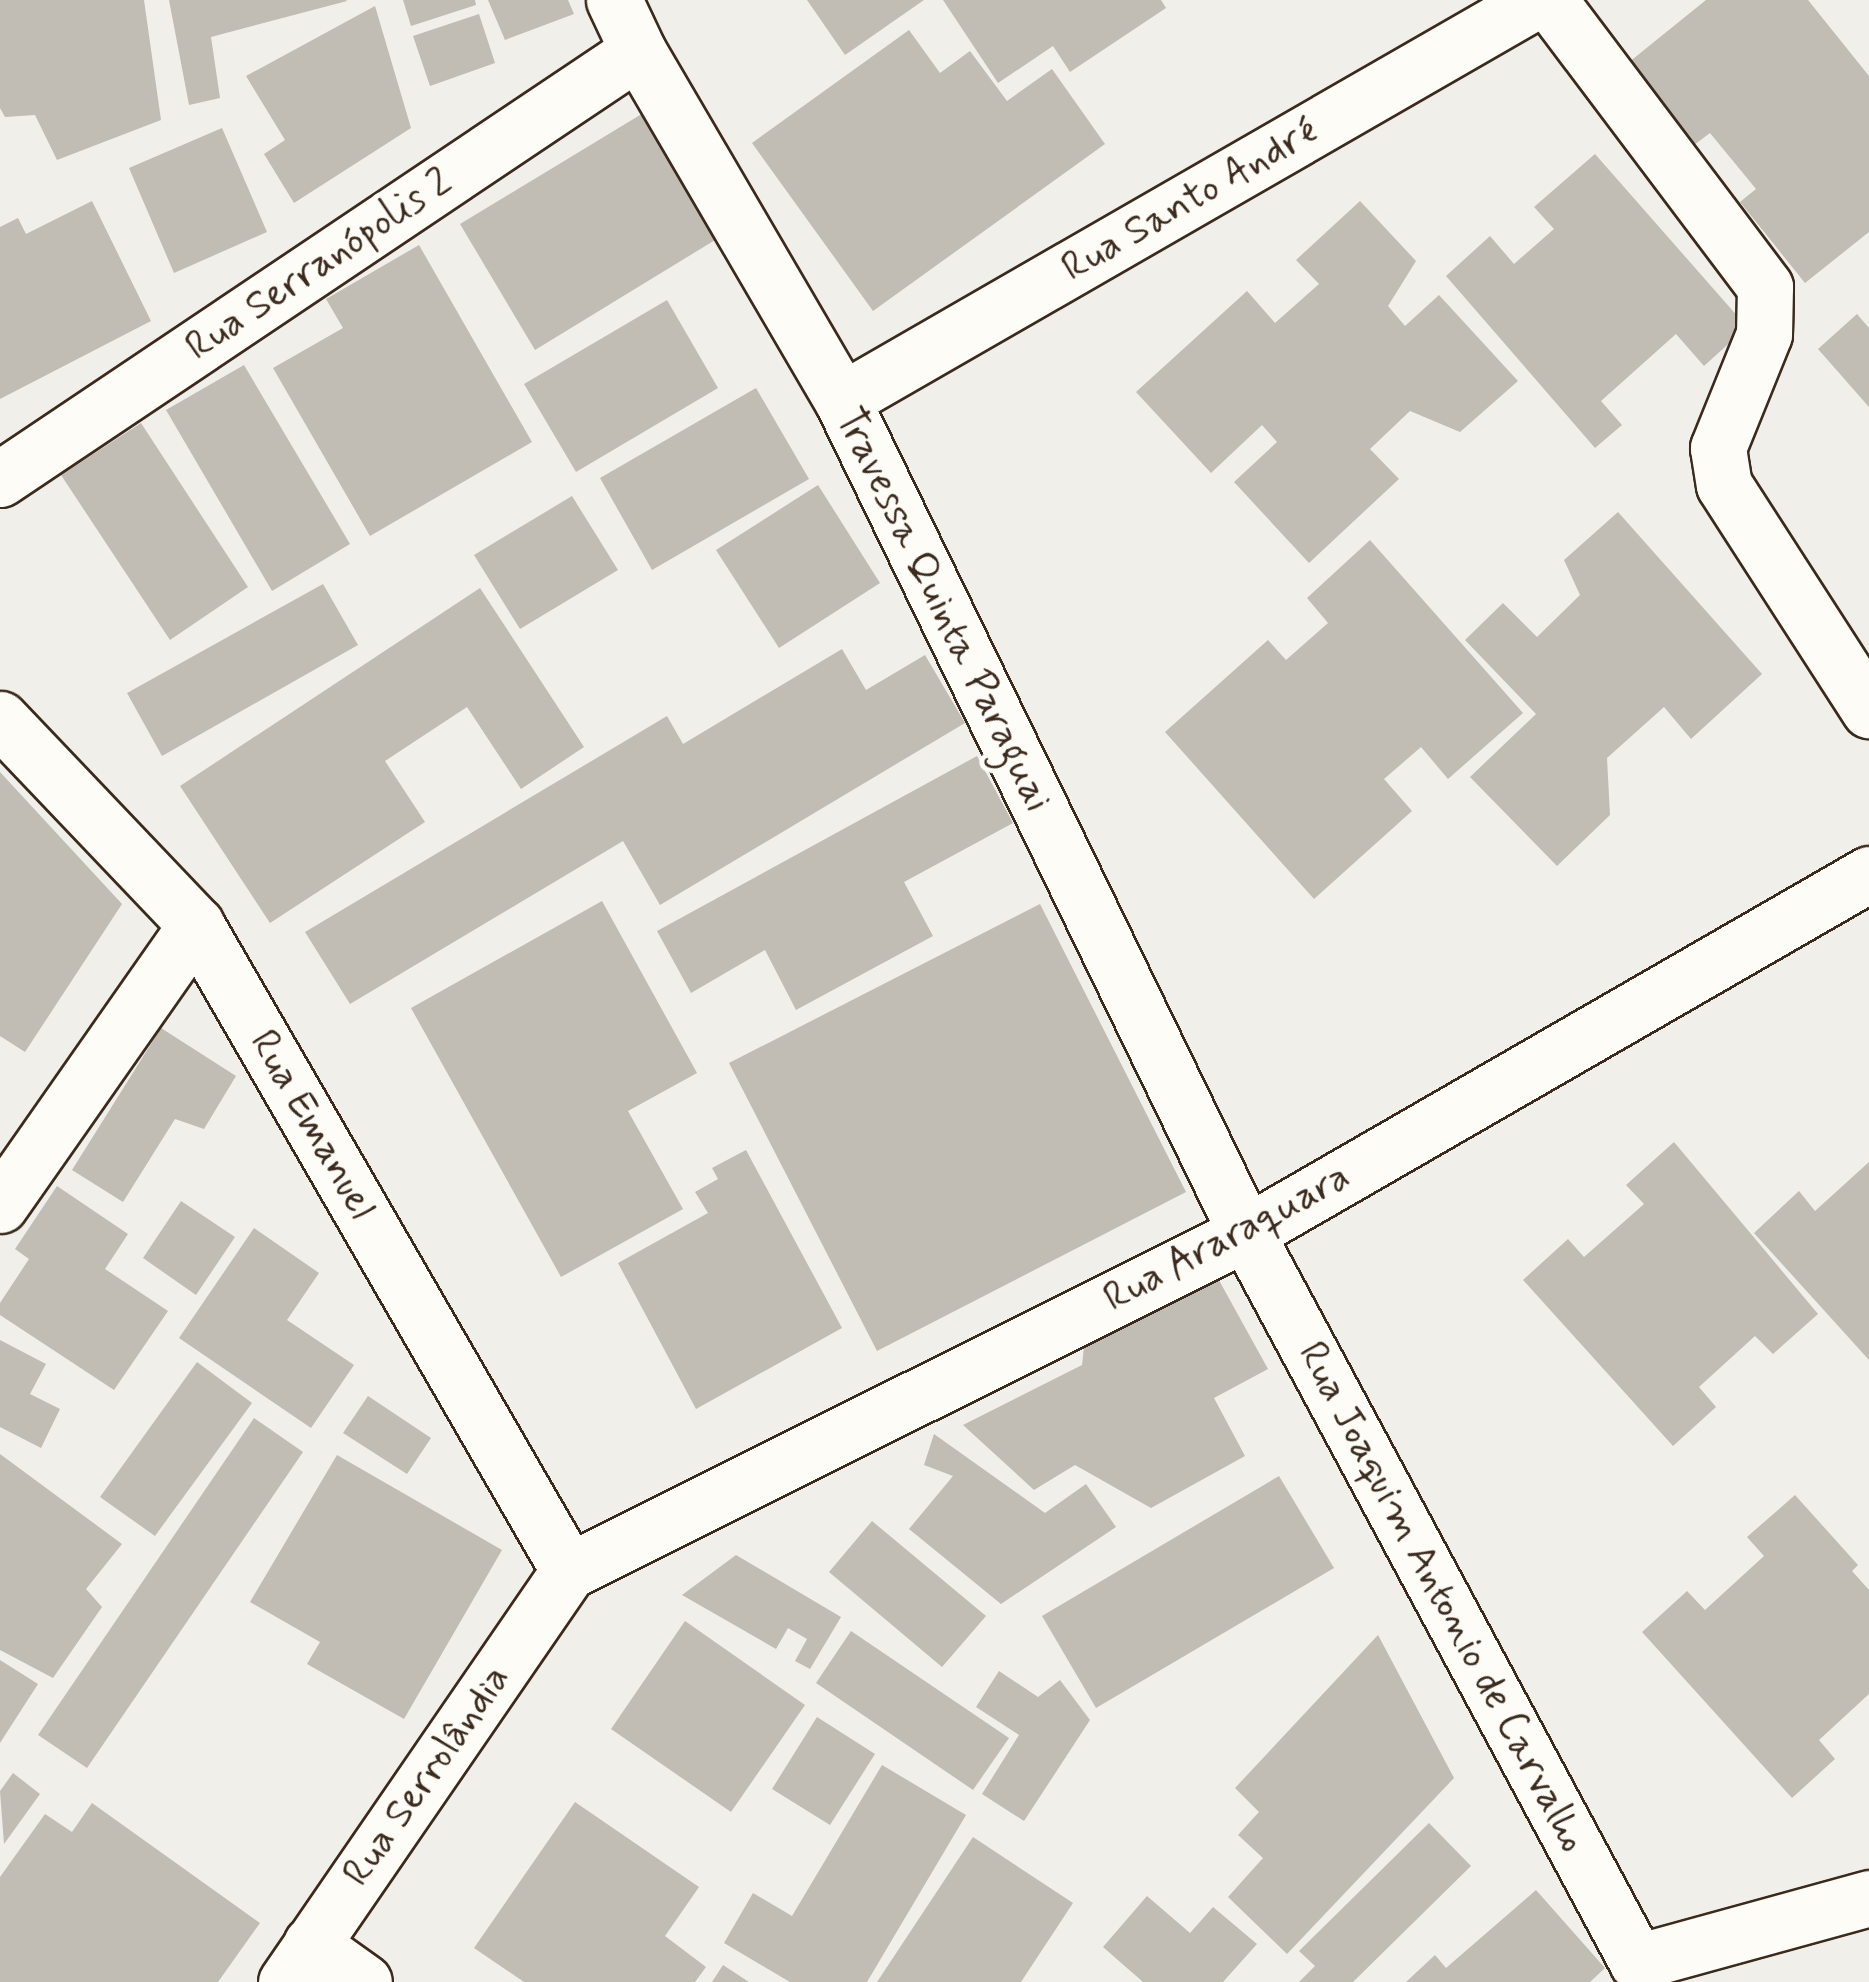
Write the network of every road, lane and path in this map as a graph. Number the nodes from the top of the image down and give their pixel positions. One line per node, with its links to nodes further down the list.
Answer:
1 (614, 0): 3 (street, Travessa Quinta Paraguai)
2 (1534, 2): 4 (street, Rua Santo André); 6 (street)
3 (638, 52): 4 (street, Travessa Quinta Paraguai); 5 (street, Rua Serranópolis 2)
4 (842, 400): 11 (street, Travessa Quinta Paraguai)
5 (0, 479)
6 (1869, 710)
7 (0, 719): 9 (street, Rua Emanuel)
8 (1869, 874): 11 (street, Rua Araraquara)
9 (196, 925): 10 (street); 12 (street, Rua Emanuel)
10 (0, 1205)
11 (1246, 1233): 12 (street, Rua Araraquara); 15 (street, Rua Joaquim Antonio de Carvalho)
12 (569, 1571): 14 (street, Rua Serrolândia)
13 (1869, 1898): 15 (street, Rua Joaquim Antonio de Carvalho)
14 (298, 1963): 16 (street)
15 (1626, 1972)
16 (364, 1982)

